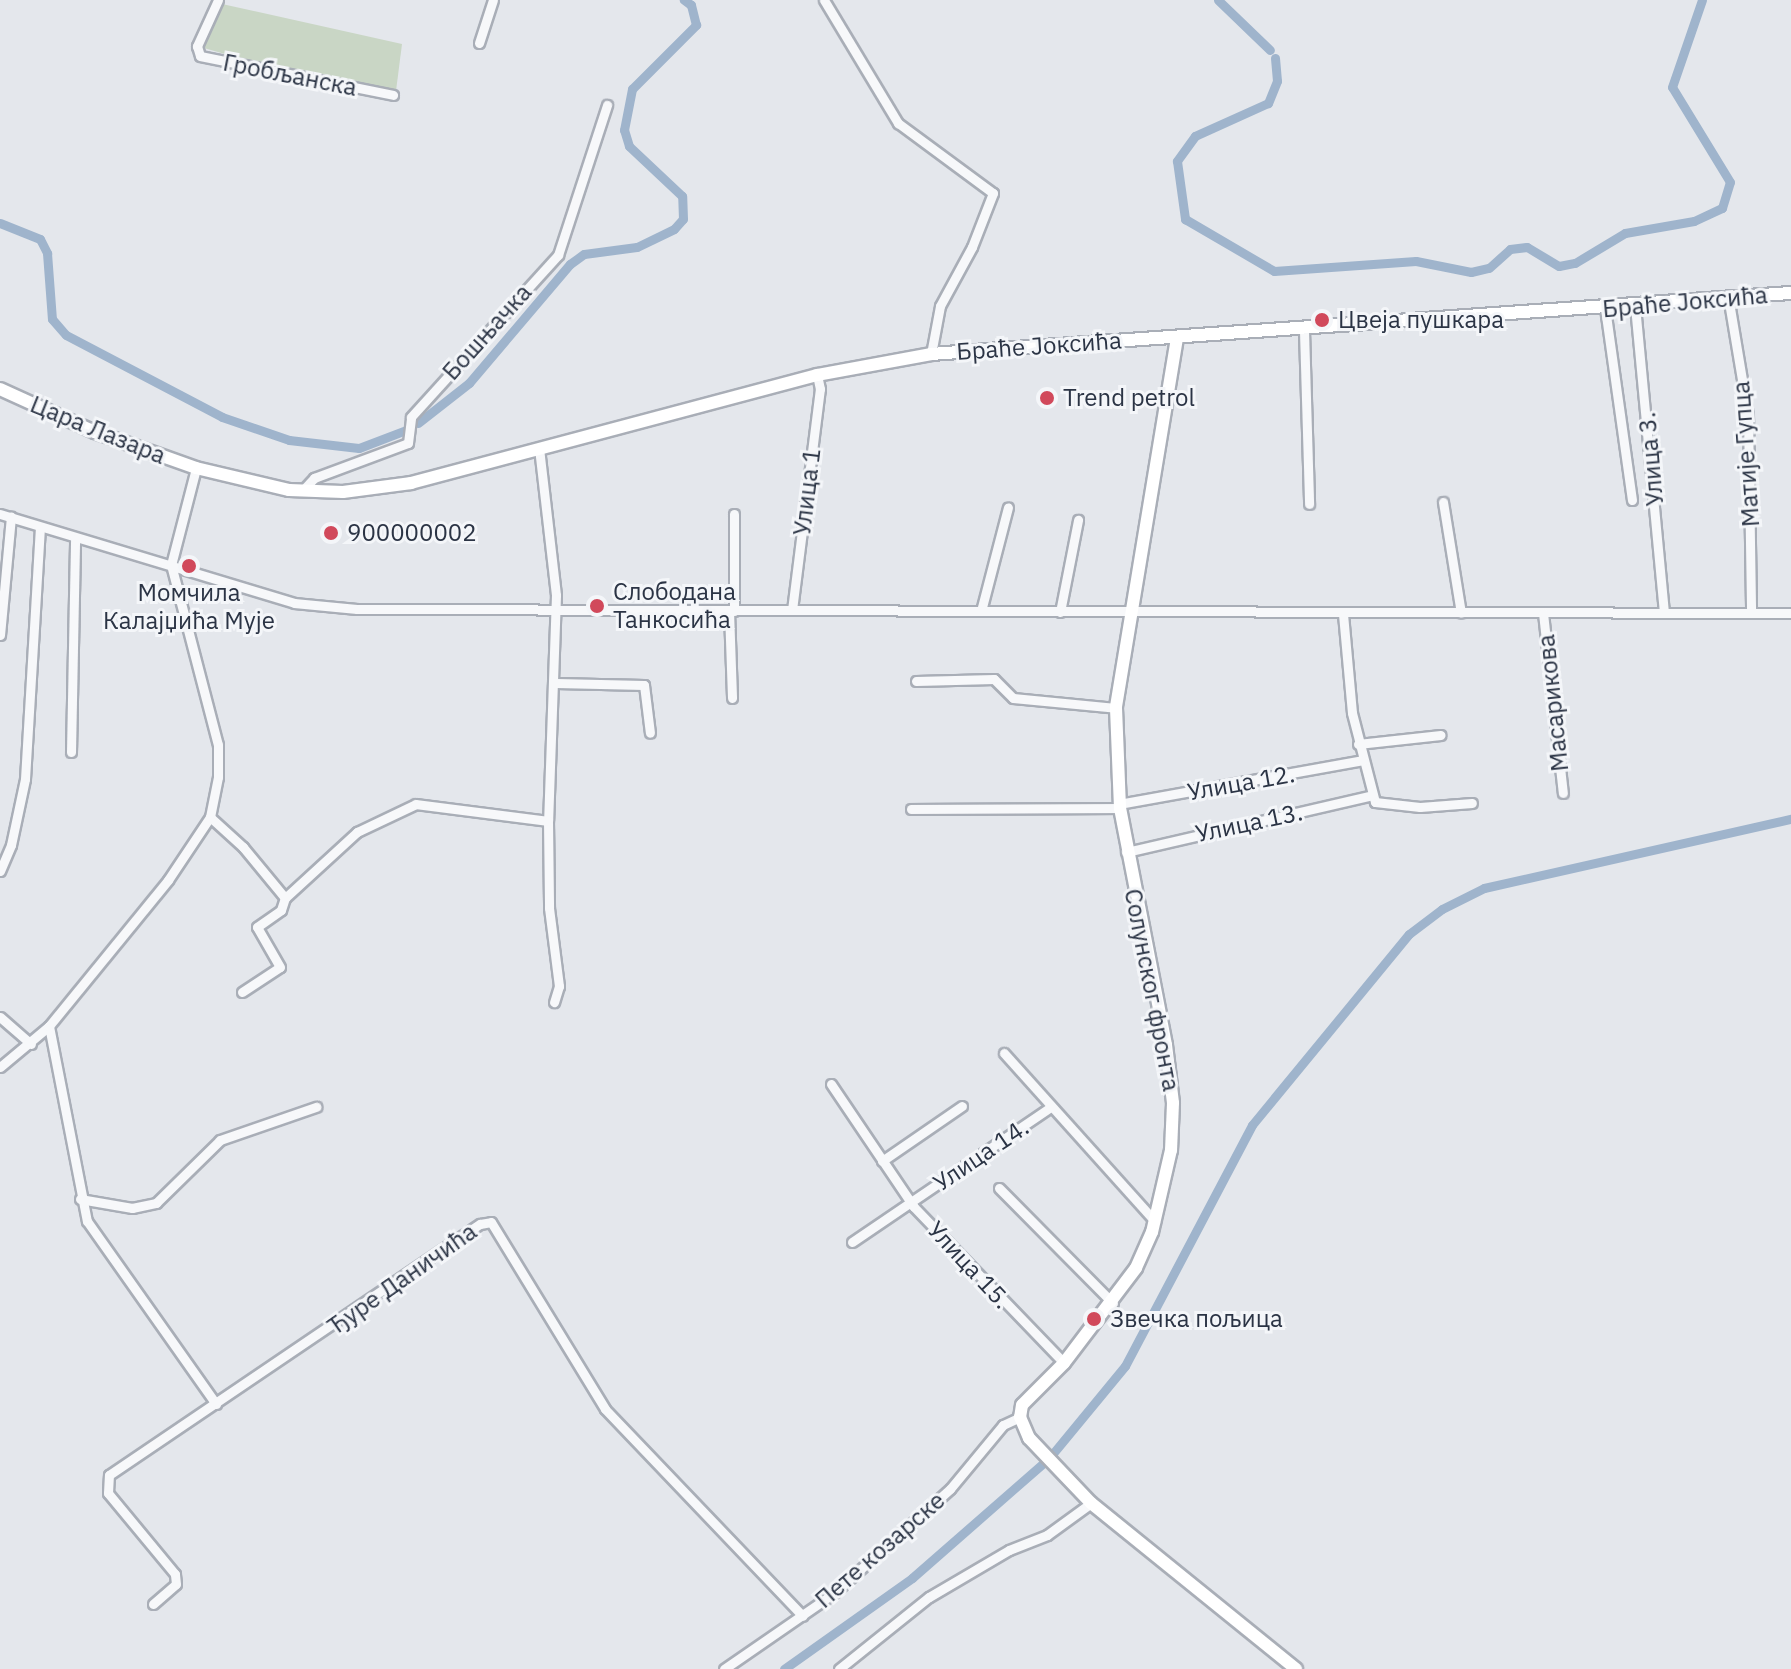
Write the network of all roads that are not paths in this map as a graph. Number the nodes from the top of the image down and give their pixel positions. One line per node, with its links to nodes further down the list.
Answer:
1 (218, 0): 5 (street, Гробљанска)
2 (493, 0): 4 (street)
3 (824, 0): 13 (street)
4 (479, 43)
5 (393, 95)
6 (607, 105): 18 (street, Бошњачка)
7 (1791, 293): 8 (main road, Браће Јоксића)
8 (1728, 296): 9 (main road, Браће Јоксића); 39 (street, Матије Гупца)
9 (1635, 306): 10 (main road, Браће Јоксића); 38 (street, Улица 3.)
10 (1605, 308): 11 (main road, Браће Јоксића); 19 (street)
11 (1304, 331): 12 (main road, Браће Јоксића); 21 (street)
12 (1177, 338): 13 (main road, Браће Јоксића); 35 (main road, Солунског фронта)
13 (931, 354): 14 (main road, Браће Јоксића)
14 (817, 375): 16 (main road, Браће Јоксића); 31 (street, Улица 1)
15 (0, 389): 17 (main road, Цара Лазара)
16 (539, 448): 18 (main road, Браће Јоксића); 30 (street)
17 (196, 468): 18 (main road, Цара Лазара); 29 (street)
18 (302, 491)
19 (1632, 500)
20 (1443, 502): 36 (street)
21 (1309, 504)
22 (1008, 507): 33 (street)
23 (0, 514): 25 (street)
24 (734, 514): 32 (street)
25 (11, 517): 27 (street); 42 (street)
26 (1078, 520): 34 (street)
27 (40, 527): 28 (street); 61 (street)
28 (75, 539): 29 (street); 51 (street)
29 (171, 565): 30 (street); 58 (street)
30 (557, 610): 32 (street); 45 (street)
31 (792, 610): 32 (street); 33 (street)
32 (732, 611): 46 (street)
33 (981, 611): 34 (street)
34 (1060, 612): 35 (street)
35 (1133, 613): 41 (street); 47 (main road, Солунског фронта)
36 (1461, 613): 37 (street); 41 (street)
37 (1543, 613): 38 (street); 53 (street, Масарикова)
38 (1664, 613): 39 (street)
39 (1751, 613): 40 (street)
40 (1791, 613)
41 (1343, 614): 50 (street)
42 (1, 615): 43 (street)
43 (0, 635)
44 (916, 681): 47 (street)
45 (556, 683): 48 (street); 59 (street)
46 (732, 698)
47 (1116, 708): 56 (main road, Солунског фронта)
48 (650, 733)
49 (1441, 735): 50 (street)
50 (1358, 744): 52 (street)
51 (71, 752)
52 (1363, 760): 54 (street); 56 (street, Улица 12.)
53 (1563, 793)
54 (1372, 795): 55 (street); 60 (street, Улица 13.)
55 (1472, 803)
56 (1120, 806): 57 (street, Улица 12.); 60 (main road, Солунског фронта)
57 (911, 809)
58 (210, 817): 62 (street); 66 (street)
59 (548, 821): 62 (street); 64 (street)
60 (1126, 852): 78 (main road, Солунског фронта)
61 (0, 871)
62 (285, 898): 63 (street)
63 (242, 992)
64 (554, 1002)
65 (0, 1017): 67 (street)
66 (49, 1026): 67 (street); 76 (street)
67 (31, 1044): 69 (street)
68 (1004, 1053): 73 (street, Улица 14.)
69 (0, 1067)
70 (831, 1084): 74 (street, Улица 15.)
71 (962, 1106): 74 (street)
72 (316, 1107): 76 (street)
73 (1051, 1107): 77 (street, Улица 14.); 78 (street, Улица 14.)
74 (882, 1161): 77 (street, Улица 15.)
75 (999, 1188): 80 (street)
76 (80, 1199): 82 (street)
77 (910, 1202): 79 (street, Улица 14.); 81 (street, Улица 15.)
78 (1155, 1221): 80 (main road, Солунског фронта)
79 (852, 1242)
80 (1113, 1303): 81 (main road, Солунског фронта)
81 (1064, 1363): 83 (main road, Солунског фронта)
82 (216, 1404): 85 (street, Ђуре Даничића); 86 (street, Ђуре Даничића)
83 (1020, 1417): 84 (main road); 86 (street, Пете козарске)
84 (1091, 1503): 88 (street); 89 (main road)
85 (153, 1604)
86 (803, 1616): 87 (street, Пете козарске)
87 (724, 1669)
88 (839, 1669)
89 (1296, 1669)

